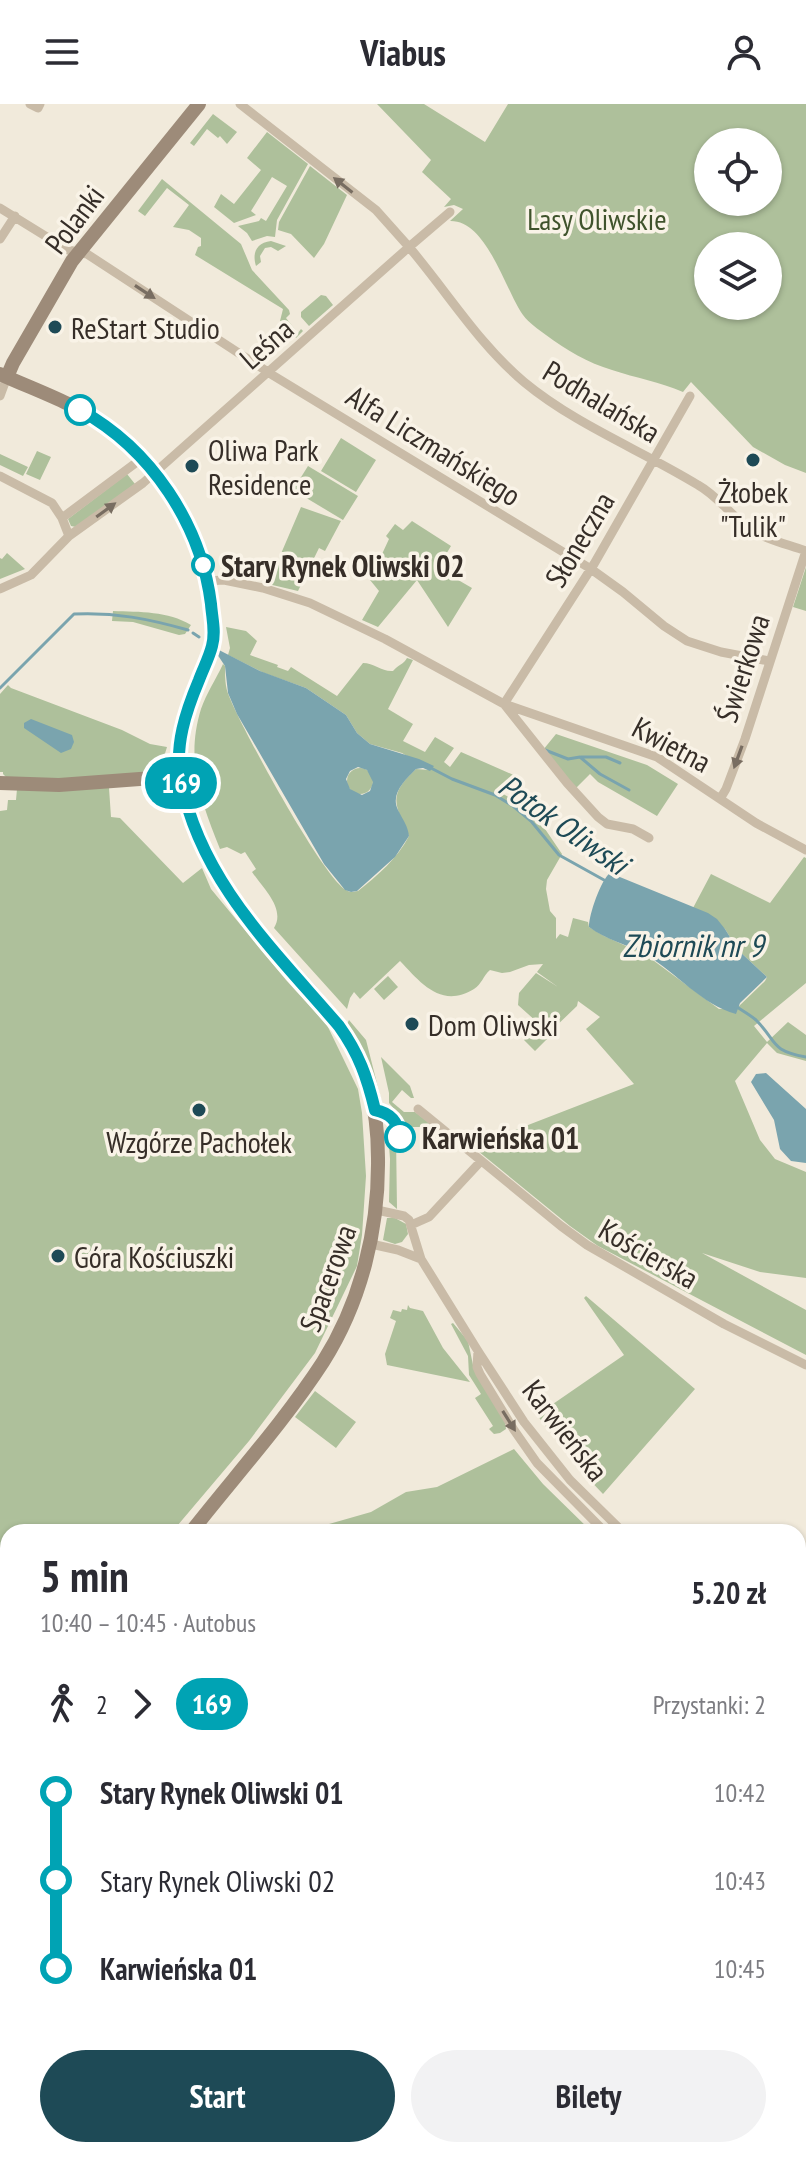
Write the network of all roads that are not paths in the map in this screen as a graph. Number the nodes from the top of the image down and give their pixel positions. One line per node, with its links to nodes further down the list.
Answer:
1 (30, 104): 2 (street)
2 (40, 104)
3 (199, 104): 10 (main road, Polanki)
4 (240, 104): 9 (street, one-way to 4)
5 (0, 208): 7 (street, Alfa Liczmańskiego)
6 (450, 212): 9 (street, Leśna)
7 (15, 216): 8 (street); 10 (street, Alfa Liczmańskiego)
8 (0, 239)
9 (409, 247): 11 (street, Leśna); 16 (street, Podhalańska)
10 (79, 252): 11 (street, Alfa Liczmańskiego, one-way to 11); 12 (main road, Polanki)
11 (269, 372): 17 (street, Leśna); 22 (street, Alfa Liczmańskiego)
12 (4, 376): 13 (street); 15 (main road, Spacerowa)
13 (0, 396)
14 (690, 396): 16 (street, Słoneczna)
15 (141, 459): 17 (main road, Spacerowa); 19 (street)
16 (654, 460): 21 (street, Podhalańska); 22 (street, Słoneczna)
17 (154, 473): 20 (street, Leśna, one-way to 17); 23 (main road, Spacerowa)
18 (0, 476): 19 (street)
19 (62, 518): 20 (street)
20 (69, 536): 24 (street, Leśna)
21 (806, 551): 25 (street, Świerkowa)
22 (591, 569): 25 (street, Alfa Liczmańskiego); 26 (street, Słoneczna)
23 (207, 581): 26 (street, Kwietna); 28 (main road, Spacerowa)
24 (0, 589)
25 (769, 661): 29 (street, Świerkowa, one-way to 29)
26 (504, 704): 29 (street, Kwietna); 30 (street, Kwietna)
27 (0, 783): 28 (main road)
28 (181, 783): 34 (main road, Spacerowa)
29 (720, 799): 31 (street, Kwietna)
30 (649, 838)
31 (806, 850)
32 (418, 1109): 33 (street, Kościerska)
33 (481, 1161): 35 (street); 41 (street, Kościerska)
34 (377, 1210): 35 (street); 37 (main road, Spacerowa)
35 (411, 1225): 36 (street, Karwieńska)
36 (414, 1238): 38 (street); 39 (street, Karwieńska)
37 (371, 1244): 38 (street); 42 (main road, Spacerowa)
38 (398, 1250): 39 (street)
39 (421, 1259): 40 (street, Karwieńska)
40 (478, 1351): 43 (street, Karwieńska, one-way to 43); 44 (street, Karwieńska)
41 (806, 1365)
42 (197, 1524)
43 (597, 1524)
44 (614, 1524)

